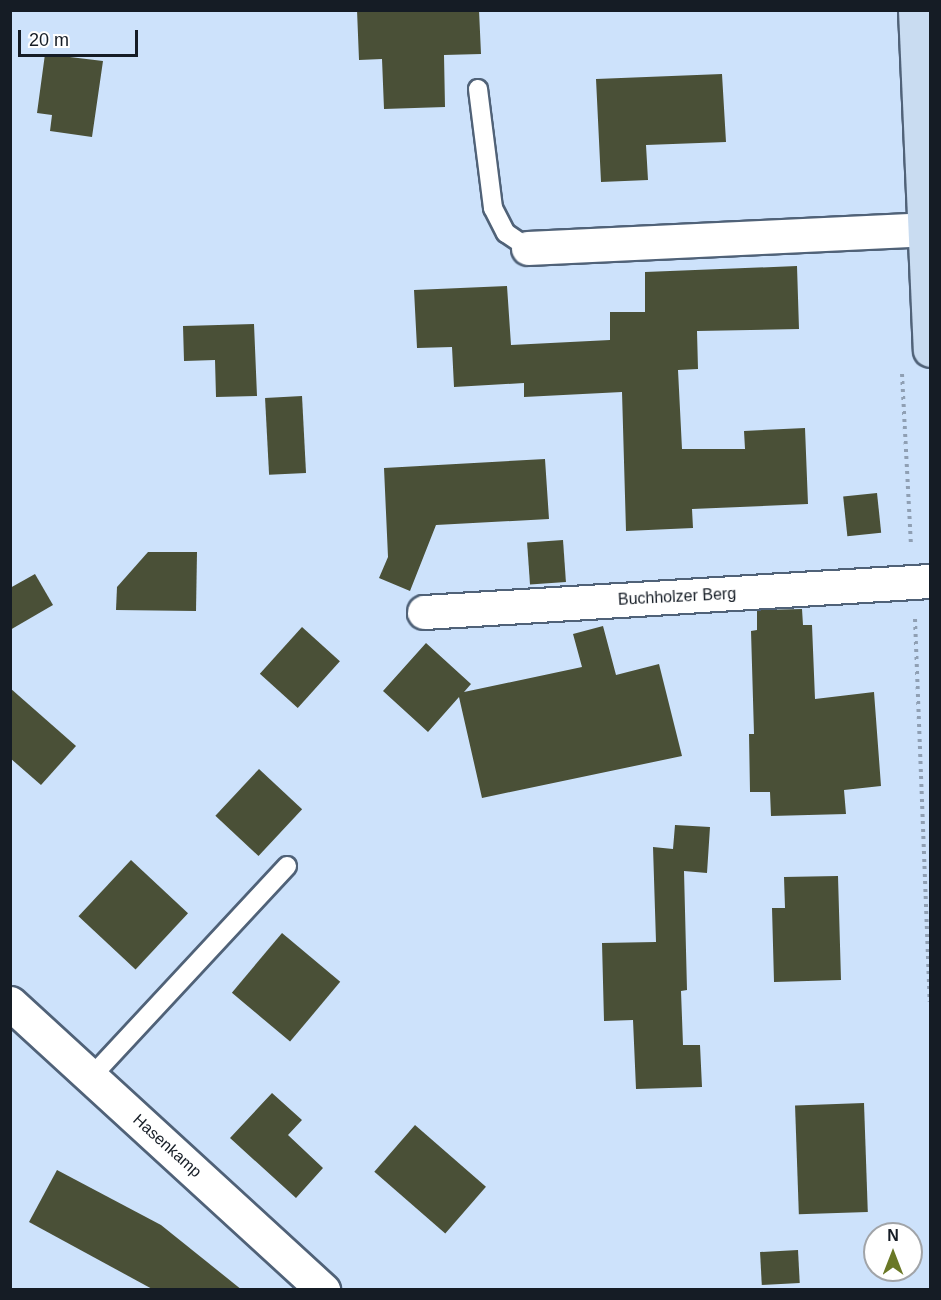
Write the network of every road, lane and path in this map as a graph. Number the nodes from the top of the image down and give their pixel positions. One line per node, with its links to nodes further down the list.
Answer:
1 (915, 10): 3 (main road)
2 (478, 89): 4 (lane)
3 (925, 229): 4 (street); 5 (main road)
4 (528, 248)
5 (930, 350)
6 (902, 371): 7 (path)
7 (922, 582): 8 (street, Buchholzer Berg); 10 (path)
8 (424, 612)
9 (287, 866): 12 (lane)
10 (930, 1002)
11 (10, 1003): 12 (street, Hasenkamp)
12 (91, 1077): 13 (street, Hasenkamp)
13 (323, 1290)

